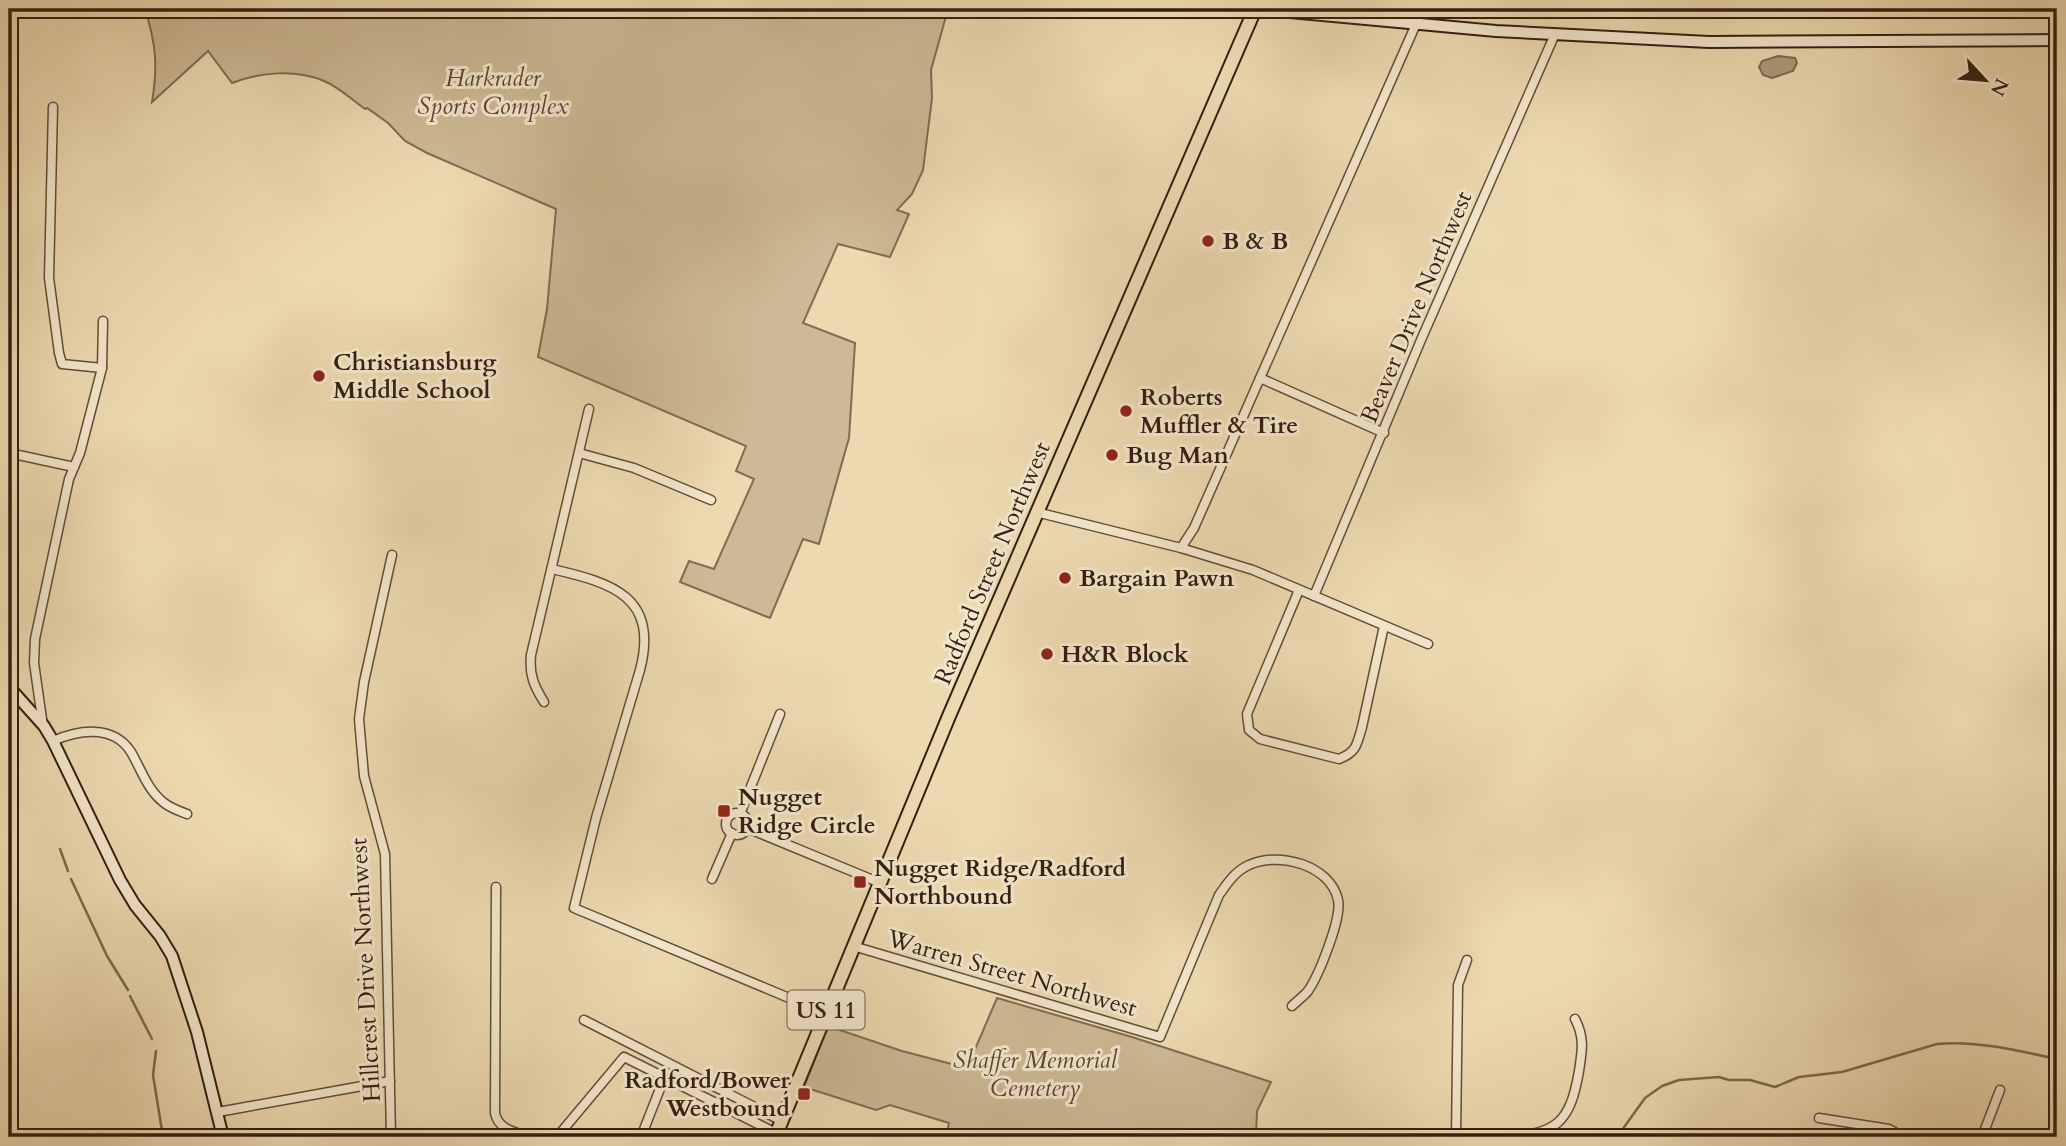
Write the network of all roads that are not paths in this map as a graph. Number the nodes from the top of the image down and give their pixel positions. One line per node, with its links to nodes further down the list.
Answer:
1 (1256, 9): 2 (street); 15 (main road, Radford Street Northwest / US 11)
2 (1416, 24): 3 (street); 8 (street)
3 (1555, 34): 4 (street); 10 (street, Beaver Drive Northwest)
4 (2057, 40)
5 (53, 107): 7 (street)
6 (103, 321): 7 (street)
7 (102, 368): 13 (street)
8 (1260, 378): 10 (street); 16 (street)
9 (589, 409): 12 (street)
10 (1384, 433): 20 (street, Beaver Drive Northwest)
11 (9, 453): 13 (street)
12 (579, 453): 14 (street); 18 (street)
13 (74, 467): 26 (street)
14 (711, 499)
15 (1037, 512): 16 (street); 33 (main road, Radford Street Northwest / US 11)
16 (1181, 548): 19 (street)
17 (392, 555): 42 (street, Hillcrest Drive Northwest)
18 (552, 569): 24 (street); 38 (street)
19 (1299, 590): 20 (street); 21 (street)
20 (1314, 596): 21 (street)
21 (1384, 626): 22 (street)
22 (1428, 644)
23 (9, 687): 26 (street)
24 (544, 702)
25 (780, 714): 29 (street)
26 (44, 726): 27 (street)
27 (53, 741): 28 (street); 44 (street)
28 (187, 814)
29 (740, 814): 30 (street); 31 (street)
30 (747, 828): 31 (street); 33 (street)
31 (732, 833): 32 (street)
32 (712, 879)
33 (878, 882): 35 (main road, Radford Street Northwest / US 11)
34 (496, 887): 49 (street)
35 (853, 946): 37 (street, Warren Street Northwest); 38 (main road, Radford Street Northwest / US 11)
36 (1467, 960): 52 (street)
37 (1292, 1006)
38 (825, 1013): 46 (main road, Radford Street Northwest / US 11)
39 (1575, 1019): 53 (street)
40 (584, 1020): 46 (street)
41 (665, 1076): 46 (street); 50 (street); 51 (street)
42 (390, 1080): 44 (street); 48 (street, Hillcrest Drive Northwest)
43 (2000, 1090): 55 (street)
44 (218, 1112): 47 (street)
45 (1819, 1118): 54 (street)
46 (778, 1131)
47 (223, 1137)
48 (391, 1137)
49 (528, 1137)
50 (557, 1137)
51 (641, 1137)
52 (1456, 1137)
53 (1504, 1137)
54 (1904, 1137)
55 (1982, 1137)

